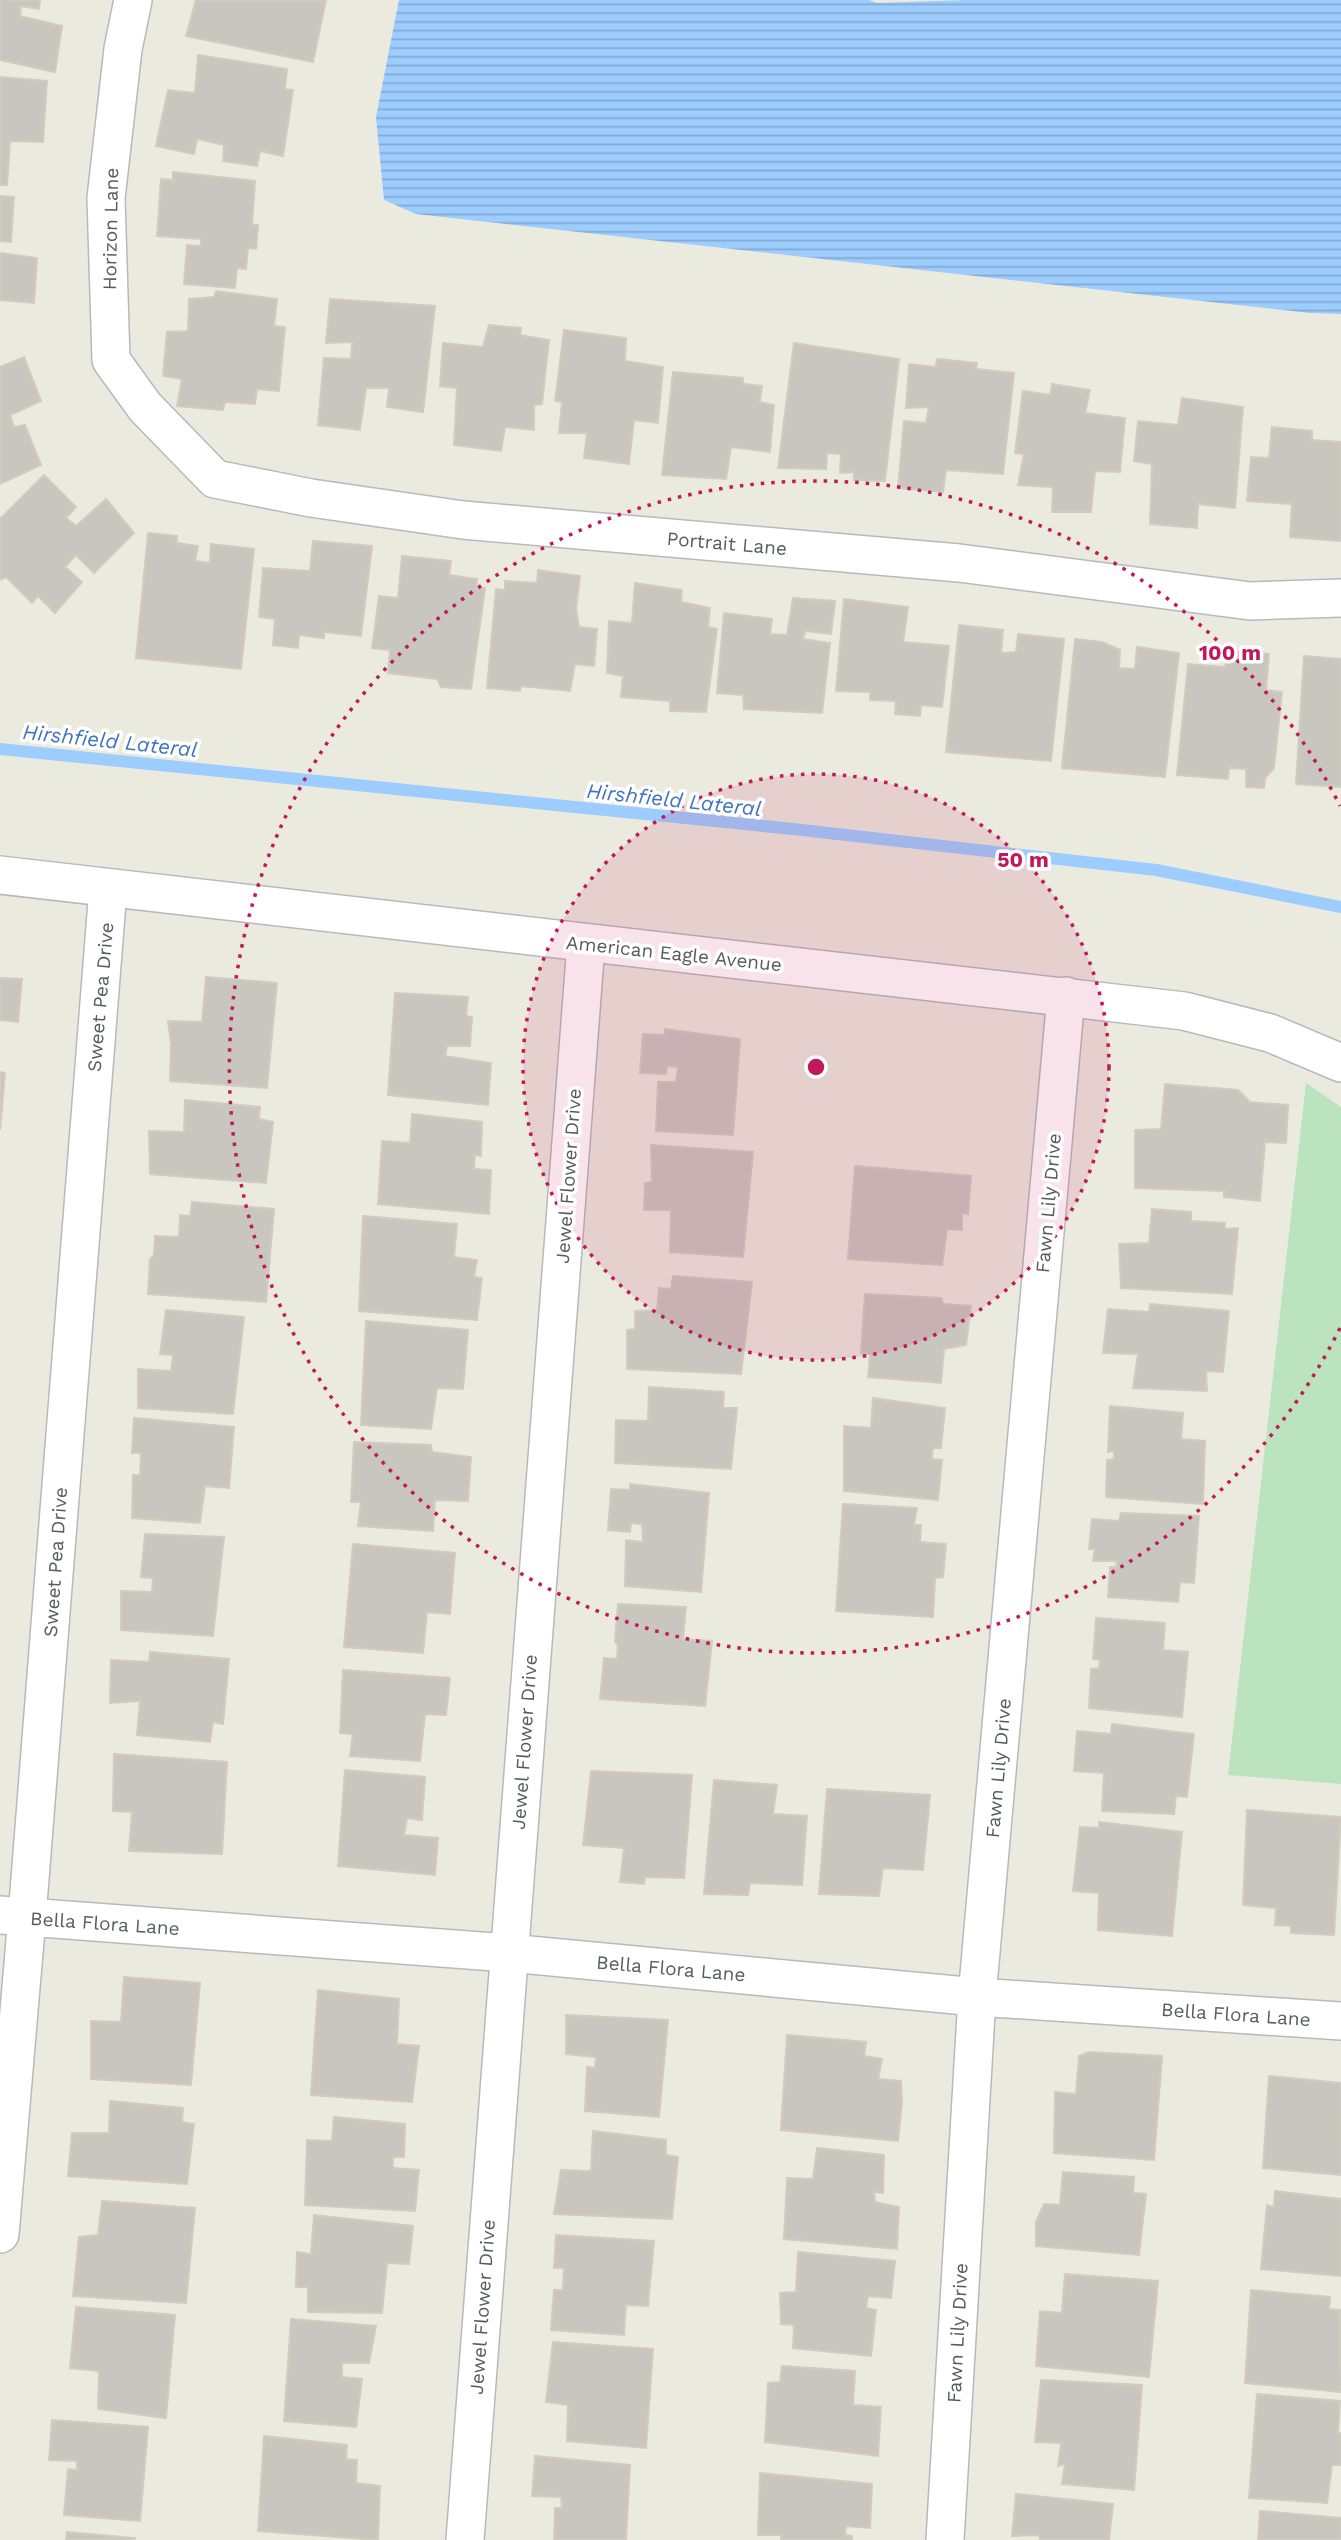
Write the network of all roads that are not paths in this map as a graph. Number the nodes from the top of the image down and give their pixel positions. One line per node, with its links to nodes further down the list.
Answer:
1 (133, 0): 2 (street, Horizon Lane)
2 (145, 407): 3 (street, Portrait Lane)
3 (1341, 598)
4 (0, 875): 5 (street, American Eagle Avenue)
5 (108, 890): 6 (street, American Eagle Avenue); 9 (street, Sweet Pea Drive)
6 (586, 944): 7 (street, American Eagle Avenue); 10 (street, Jewel Flower Drive)
7 (1066, 996): 8 (street, American Eagle Avenue); 11 (street, Fawn Lily Drive)
8 (1341, 1063)
9 (14, 1916): 10 (street, Bella Flora Lane); 13 (street, Sweet Pea Drive)
10 (508, 1953): 11 (street, Bella Flora Lane); 14 (street, Jewel Flower Drive)
11 (977, 1997): 12 (street, Bella Flora Lane); 15 (street, Fawn Lily Drive)
12 (1341, 2021)
13 (0, 2234)
14 (465, 2540)
15 (945, 2540)

